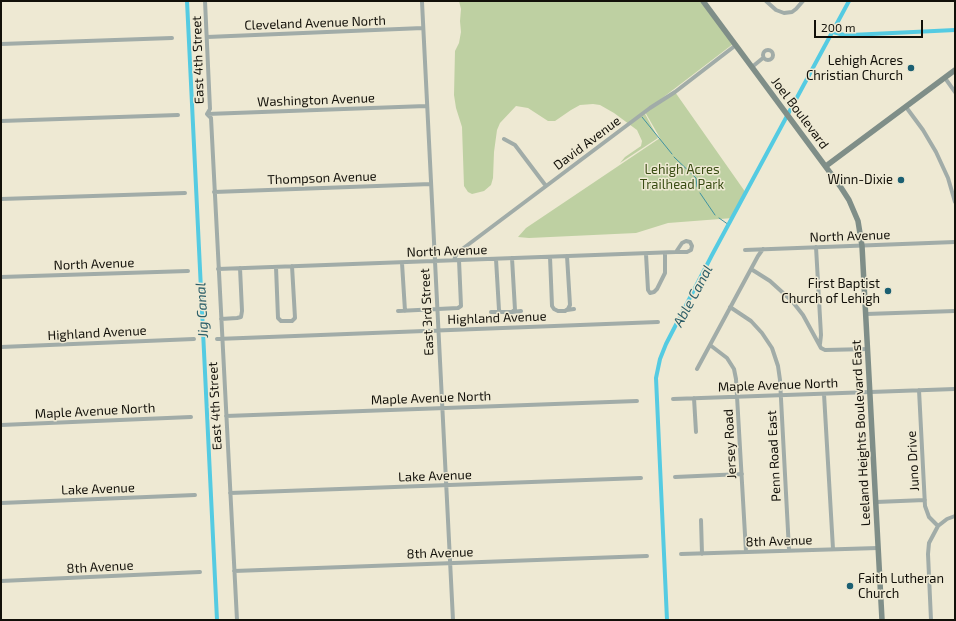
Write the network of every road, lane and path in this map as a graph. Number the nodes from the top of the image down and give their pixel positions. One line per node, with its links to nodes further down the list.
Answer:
1 (205, 1): 7 (street, East 4th Street)
2 (703, 1): 10 (main road, Joel Boulevard)
3 (766, 1): 4 (street)
4 (803, 1)
5 (422, 2): 6 (street, East 3rd Street)
6 (423, 28): 7 (street, Cleveland Avenue North); 16 (street, East 3rd Street)
7 (207, 36): 18 (street, East 4th Street)
8 (172, 38): 9 (street)
9 (1, 44)
10 (736, 45): 12 (main road, Joel Boulevard); 24 (street, David Avenue)
11 (763, 58): 12 (street)
12 (752, 67): 22 (main road, Joel Boulevard)
13 (955, 70): 14 (main road)
14 (945, 78): 15 (street); 17 (main road)
15 (955, 92)
16 (426, 106): 18 (street, Washington Avenue); 23 (street, East 3rd Street)
17 (906, 107): 22 (main road); 28 (street)
18 (207, 114): 25 (street, East 4th Street)
19 (178, 115): 20 (street)
20 (1, 121)
21 (504, 139): 24 (street)
22 (826, 166): 30 (main road, Joel Boulevard)
23 (431, 184): 25 (street, Thompson Avenue); 42 (street, East 3rd Street)
24 (546, 186): 41 (street, David Avenue)
25 (214, 192): 47 (street, East 4th Street)
26 (185, 193): 27 (street)
27 (1, 199)
28 (955, 202)
29 (955, 242): 30 (street, North Avenue)
30 (862, 246): 31 (street, North Avenue); 62 (main road, Leeland Heights Boulevard East)
31 (816, 247): 32 (street, North Avenue); 69 (street)
32 (763, 249): 33 (street, North Avenue); 48 (street)
33 (745, 250)
34 (676, 252): 35 (street, North Avenue)
35 (665, 253): 36 (street, North Avenue); 36 (street)
36 (646, 254): 37 (street, North Avenue)
37 (567, 256): 38 (street, North Avenue); 54 (street)
38 (550, 257): 39 (street, North Avenue); 54 (street)
39 (512, 258): 40 (street, North Avenue); 57 (street)
40 (496, 259): 41 (street, North Avenue); 61 (street)
41 (456, 260): 42 (street, North Avenue); 53 (street)
42 (435, 262): 43 (street, North Avenue); 53 (street, East 3rd Street)
43 (402, 263): 44 (street, North Avenue); 56 (street)
44 (292, 266): 45 (street, North Avenue); 45 (street)
45 (276, 267): 46 (street, North Avenue)
46 (240, 268): 47 (street, North Avenue); 63 (street)
47 (218, 269): 63 (street, East 4th Street)
48 (751, 269): 51 (street); 69 (street)
49 (188, 271): 50 (street, North Avenue)
50 (1, 277)
51 (730, 307): 68 (street); 77 (street, Penn Road East)
52 (574, 309): 54 (street)
53 (437, 310): 56 (street); 65 (street, East 3rd Street)
54 (566, 310)
55 (398, 311): 56 (street)
56 (405, 311)
57 (513, 311): 58 (street); 61 (street)
58 (521, 311)
59 (955, 311): 62 (street)
60 (491, 312): 61 (street)
61 (500, 312)
62 (866, 314): 71 (main road, Leeland Heights Boulevard East)
63 (221, 319): 66 (street, East 4th Street)
64 (658, 322): 65 (street, Highland Avenue)
65 (438, 330): 66 (street, Highland Avenue); 82 (street, East 3rd Street)
66 (220, 338): 83 (street, East 4th Street)
67 (194, 339): 70 (street, Highland Avenue)
68 (710, 345): 72 (street); 78 (street, Jersey Road)
69 (820, 345): 71 (street)
70 (1, 347)
71 (868, 349): 75 (main road, Leeland Heights Boulevard East)
72 (697, 369)
73 (955, 389): 74 (street, Maple Avenue North)
74 (919, 390): 75 (street, Maple Avenue North); 93 (street, Juno Drive)
75 (870, 392): 76 (street, Maple Avenue North); 94 (main road, Leeland Heights Boulevard East)
76 (824, 394): 77 (street, Maple Avenue North); 100 (street)
77 (781, 395): 78 (street, Maple Avenue North); 101 (street, Penn Road East)
78 (738, 397): 79 (street, Maple Avenue North); 87 (street, Jersey Road)
79 (694, 398): 80 (street, Maple Avenue North); 86 (street)
80 (673, 399)
81 (637, 401): 82 (street, Maple Avenue North)
82 (442, 408): 83 (street, Maple Avenue North); 90 (street, East 3rd Street)
83 (226, 416): 91 (street, East 4th Street)
84 (191, 417): 85 (street, Maple Avenue North)
85 (1, 425)
86 (696, 432)
87 (742, 474): 88 (street); 102 (street, Jersey Road)
88 (675, 477)
89 (641, 478): 90 (street, Lake Avenue)
90 (446, 485): 91 (street, Lake Avenue); 106 (street, East 3rd Street)
91 (230, 493): 107 (street, East 4th Street)
92 (195, 495): 95 (street, Lake Avenue)
93 (925, 500): 94 (street); 98 (street, Juno Drive)
94 (876, 502): 99 (main road, Leeland Heights Boulevard East)
95 (1, 503)
96 (955, 516): 98 (street)
97 (700, 520): 104 (street)
98 (938, 526): 113 (street)
99 (878, 548): 100 (street, 8th Avenue); 112 (main road, Leeland Heights Boulevard East)
100 (833, 549): 101 (street, 8th Avenue)
101 (789, 550): 102 (street, 8th Avenue)
102 (746, 552): 104 (street, 8th Avenue)
103 (681, 554): 104 (street, 8th Avenue)
104 (702, 554)
105 (647, 556): 106 (street, 8th Avenue)
106 (450, 563): 107 (street, 8th Avenue); 111 (street, East 3rd Street)
107 (234, 571): 110 (street, East 4th Street)
108 (200, 572): 109 (street, 8th Avenue)
109 (1, 581)
110 (237, 620)
111 (453, 620)
112 (882, 620)
113 (931, 620)

